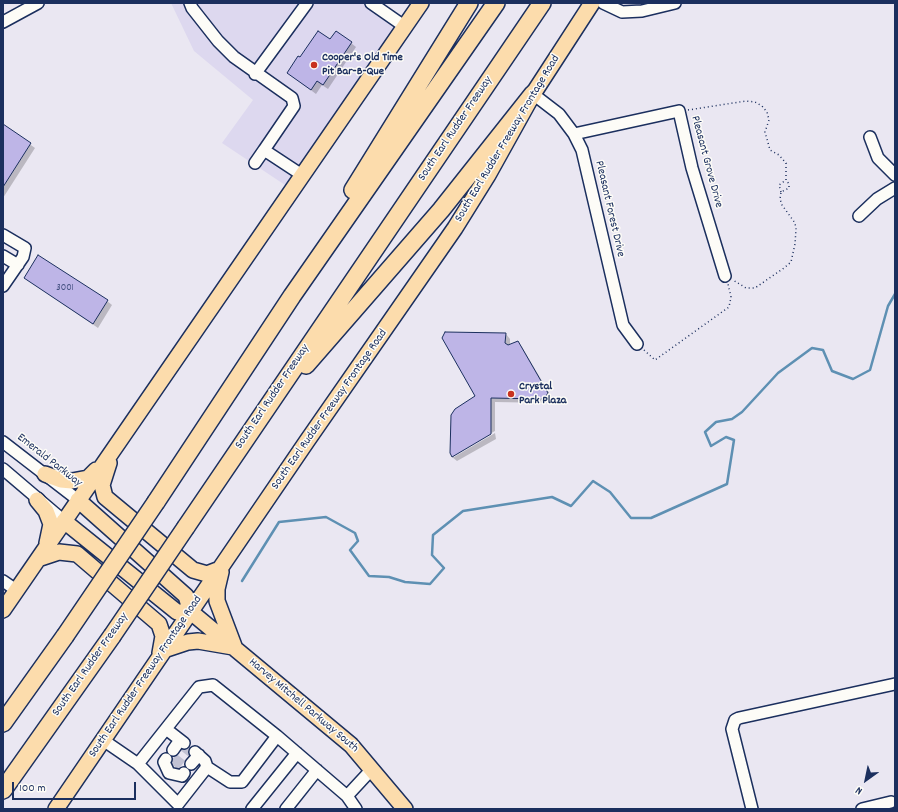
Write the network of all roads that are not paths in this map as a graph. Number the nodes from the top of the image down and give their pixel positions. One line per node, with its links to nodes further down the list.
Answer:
1 (38, 3): 12 (street)
2 (190, 3): 14 (street)
3 (307, 3): 14 (street)
4 (371, 3): 13 (street)
5 (421, 3): 13 (main road)
6 (469, 3): 29 (highway)
7 (496, 3): 29 (highway)
8 (542, 3): 31 (highway, South Earl Rudder Freeway)
9 (592, 3): 15 (main road, South Earl Rudder Freeway Frontage Road)
10 (603, 3): 11 (street)
11 (675, 3)
12 (3, 22)
13 (404, 26): 21 (main road)
14 (256, 74): 18 (street)
15 (533, 94): 16 (street, Pleasant Forest Drive); 31 (highway); 41 (main road, South Earl Rudder Freeway Frontage Road)
16 (574, 134): 27 (street, Pleasant Grove Drive); 30 (street, Pleasant Forest Drive)
17 (870, 137): 20 (street)
18 (264, 150): 19 (street); 21 (street)
19 (255, 163)
20 (895, 174)
21 (302, 175): 33 (main road)
22 (895, 188): 23 (street)
23 (860, 216)
24 (3, 235): 26 (street)
25 (3, 256): 26 (street)
26 (18, 265): 28 (street)
27 (725, 276)
28 (3, 286)
29 (292, 296): 49 (highway, bridge)
30 (637, 344)
31 (257, 421): 60 (highway, South Earl Rudder Freeway, bridge)
32 (3, 442): 35 (street, Emerald Parkway)
33 (108, 457): 35 (main road); 37 (main road); 41 (main road)
34 (3, 469): 36 (street)
35 (45, 474): 37 (street, Emerald Parkway)
36 (38, 500): 38 (street); 39 (main road)
37 (78, 500): 38 (main road); 45 (main road, Harvey Mitchell Parkway South)
38 (64, 521): 39 (main road); 45 (main road, Harvey Mitchell Parkway South)
39 (46, 546): 40 (main road)
40 (38, 559): 43 (main road); 47 (main road)
41 (221, 567): 45 (main road, South Earl Rudder Freeway Frontage Road); 46 (main road)
42 (3, 581): 43 (street)
43 (16, 590): 44 (main road)
44 (3, 610)
45 (191, 612): 46 (main road, Harvey Mitchell Parkway South); 47 (main road, South Earl Rudder Freeway Frontage Road)
46 (234, 647): 47 (main road); 57 (main road, Harvey Mitchell Parkway South)
47 (162, 653): 52 (main road, South Earl Rudder Freeway Frontage Road)
48 (895, 684): 69 (street)
49 (3, 723)
50 (166, 729): 51 (street); 53 (street); 55 (street)
51 (277, 736): 54 (street); 56 (street)
52 (103, 740): 55 (street); 64 (main road, South Earl Rudder Freeway Frontage Road)
53 (173, 750)
54 (297, 753): 58 (street); 65 (street)
55 (138, 764): 59 (street)
56 (207, 767): 59 (street); 63 (street)
57 (372, 769): 61 (street); 68 (main road, Harvey Mitchell Parkway South)
58 (317, 770): 61 (street); 66 (street)
59 (160, 786): 63 (street)
60 (3, 790)
61 (347, 796): 67 (street)
62 (891, 802): 70 (street)
63 (181, 806)
64 (56, 809)
65 (252, 809)
66 (286, 809)
67 (356, 809)
68 (405, 809)
69 (752, 809)
70 (862, 809)

